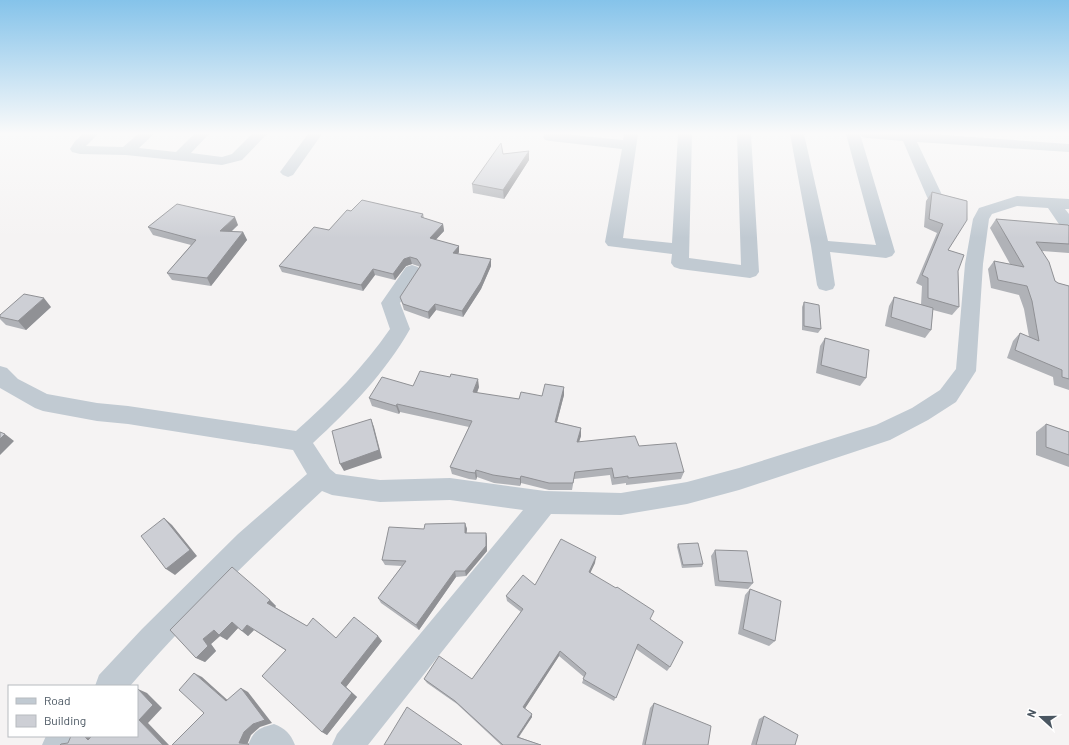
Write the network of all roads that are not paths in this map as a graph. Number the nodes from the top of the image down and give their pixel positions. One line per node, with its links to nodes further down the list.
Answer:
1 (290, 169): 8 (street)
2 (627, 169): 13 (street)
3 (684, 169): 13 (street)
4 (746, 169): 13 (street)
5 (804, 169): 12 (street)
6 (863, 169): 12 (street)
7 (918, 169): 9 (street)
8 (288, 172)
9 (935, 197)
10 (1060, 203): 11 (street); 19 (street)
11 (1069, 226)
12 (820, 246): 15 (street)
13 (681, 250)
14 (412, 271): 17 (street)
15 (826, 285)
16 (0, 374): 17 (street)
17 (300, 441): 18 (street)
18 (321, 477): 19 (street); 20 (street)
19 (545, 502): 25 (street)
20 (111, 685)
21 (65, 737): 22 (street)
22 (58, 745)
23 (264, 745): 24 (street)
24 (279, 745)
25 (348, 745)

